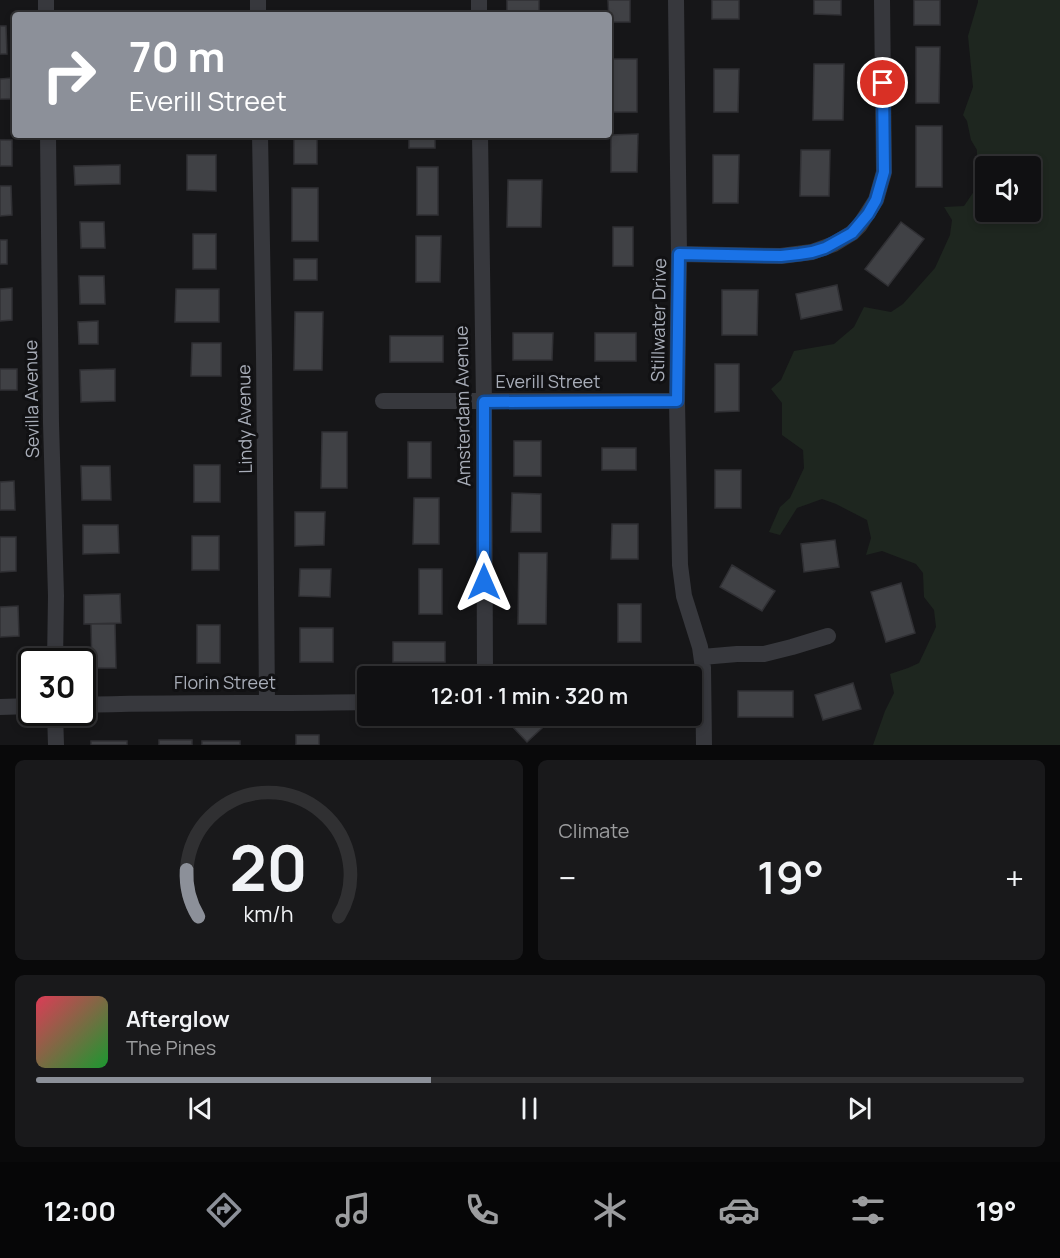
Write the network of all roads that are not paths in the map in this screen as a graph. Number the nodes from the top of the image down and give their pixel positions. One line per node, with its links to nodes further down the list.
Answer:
1 (676, 0): 6 (street, Stillwater Drive)
2 (882, 0): 6 (street)
3 (48, 138): 11 (street, Sevilla Avenue)
4 (260, 138): 15 (street, Lindy Avenue)
5 (480, 138): 9 (street, Amsterdam Avenue)
6 (679, 254): 8 (street, Stillwater Drive)
7 (383, 401): 9 (street, Everill Street)
8 (677, 401): 9 (street, Everill Street); 12 (street, Stillwater Drive)
9 (484, 402): 13 (street, Amsterdam Avenue)
10 (828, 636): 12 (street)
11 (55, 648)
12 (702, 657): 21 (street, Stillwater Drive)
13 (485, 666)
14 (357, 702): 15 (street, Florin Street)
15 (267, 703): 16 (street, Florin Street)
16 (96, 705)
17 (18, 706): 18 (street)
18 (0, 707)
19 (55, 726): 20 (street)
20 (56, 745)
21 (704, 745)

